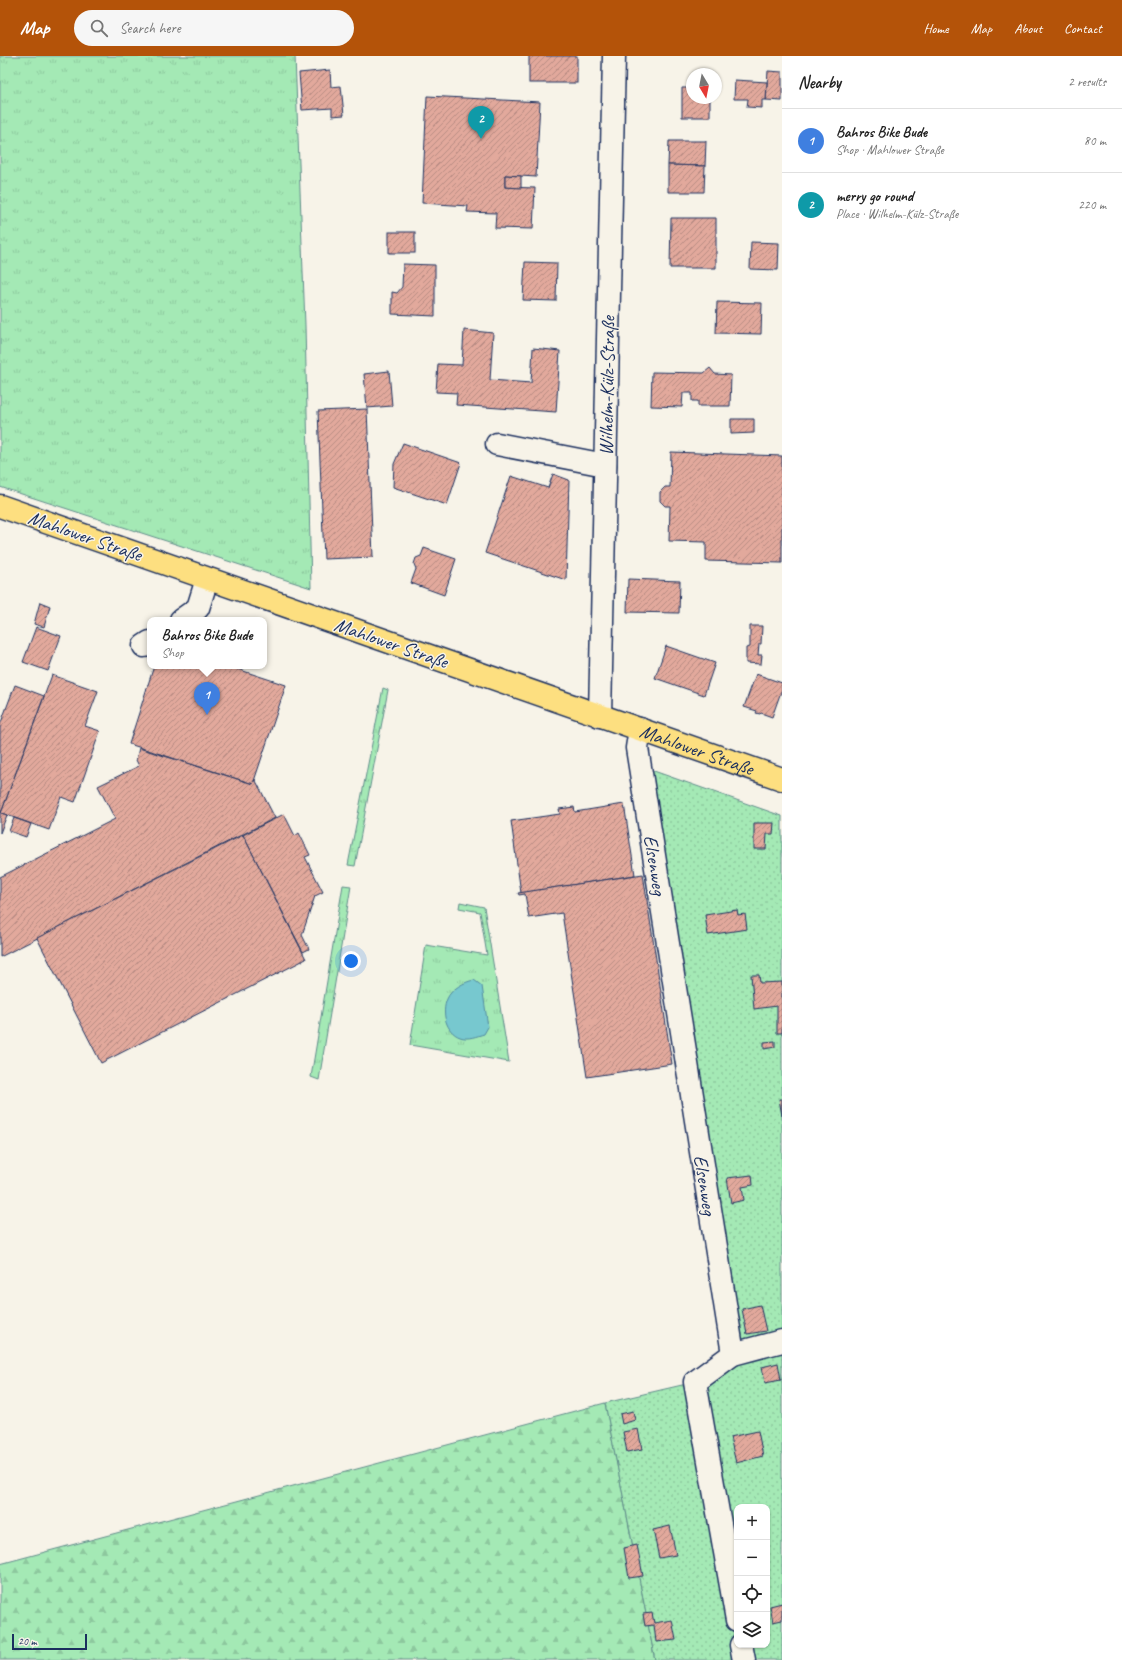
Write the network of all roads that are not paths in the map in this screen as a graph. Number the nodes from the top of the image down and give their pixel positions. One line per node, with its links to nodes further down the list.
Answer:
1 (614, 56): 3 (street, Wilhelm-Külz-Straße)
2 (497, 444): 3 (street)
3 (605, 465): 7 (street, Wilhelm-Külz-Straße)
4 (0, 506): 5 (main road, Mahlower Straße)
5 (207, 579): 6 (street); 7 (main road, Mahlower Straße)
6 (185, 617)
7 (600, 716): 8 (main road, Mahlower Straße)
8 (640, 729): 9 (main road, Mahlower Straße); 11 (street, Elsenweg)
9 (782, 779)
10 (782, 1341): 11 (street)
11 (733, 1354): 12 (street)
12 (736, 1612)
13 (742, 1648): 14 (street)
14 (744, 1660)

